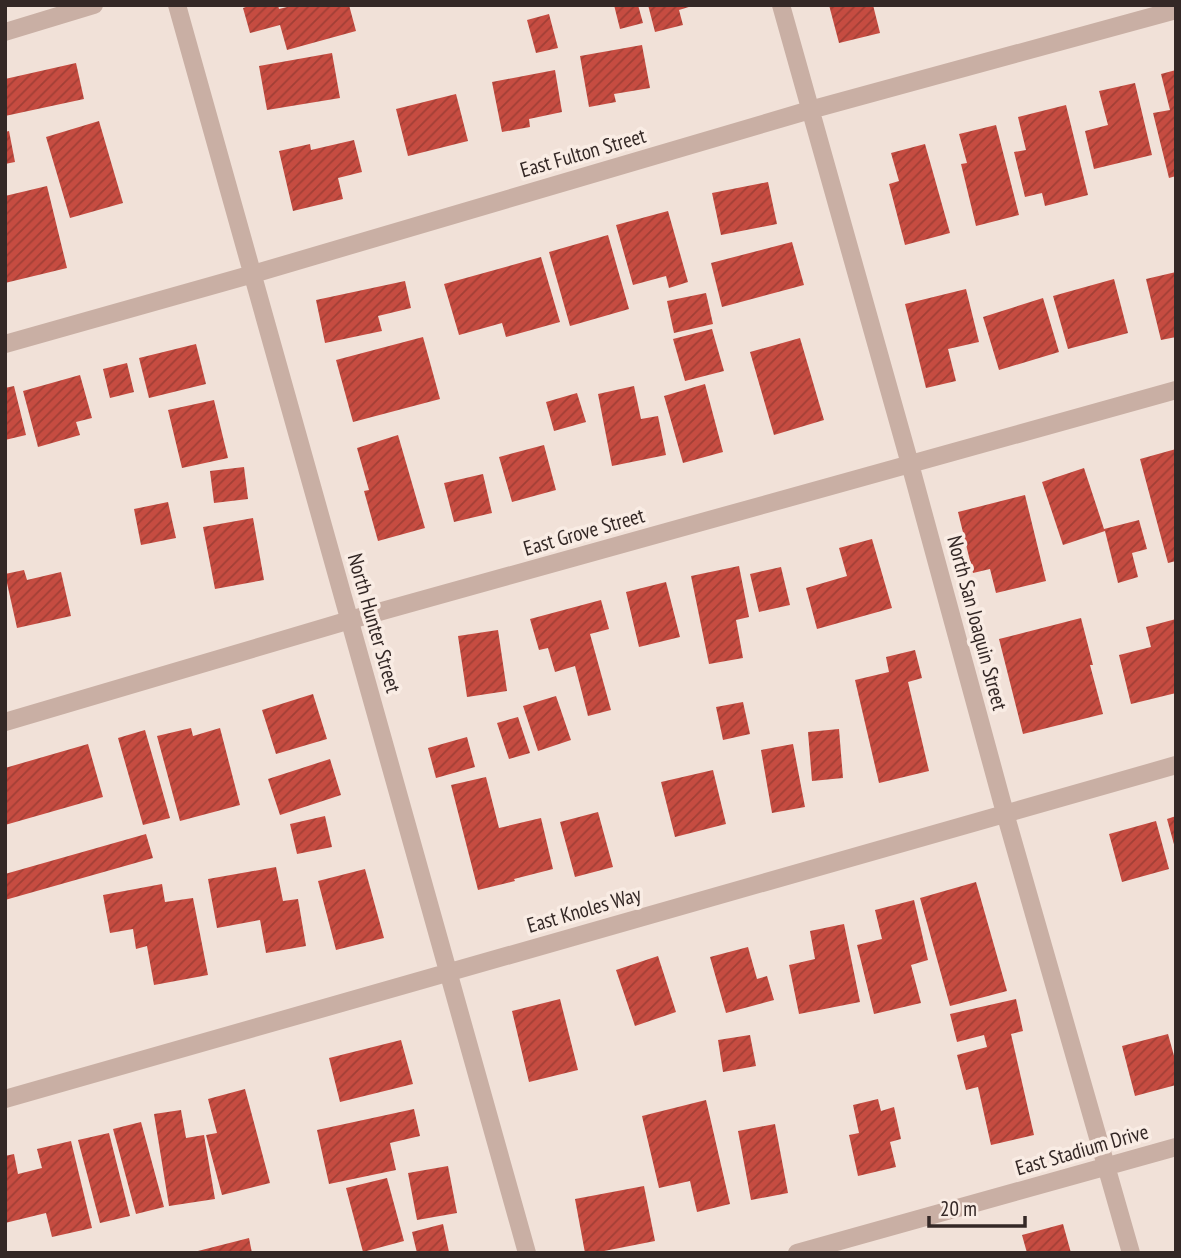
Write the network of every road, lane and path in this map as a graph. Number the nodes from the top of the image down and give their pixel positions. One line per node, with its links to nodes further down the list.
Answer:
1 (94, 5): 5 (street)
2 (177, 5): 7 (street, North Hunter Street)
3 (781, 5): 6 (street, North San Joaquin Street)
4 (1176, 10): 6 (street, East Fulton Street)
5 (5, 32)
6 (810, 110): 7 (street, East Fulton Street); 10 (street, North San Joaquin Street)
7 (253, 274): 8 (street, East Fulton Street); 11 (street, North Hunter Street)
8 (5, 344)
9 (1176, 390): 10 (street, East Grove Street)
10 (910, 464): 11 (street, East Grove Street); 14 (street, North San Joaquin Street)
11 (350, 621): 12 (street, East Grove Street); 15 (street, North Hunter Street)
12 (5, 722)
13 (1176, 765): 14 (street, East Knoles Way)
14 (1005, 813): 15 (street, East Knoles Way); 18 (street, North San Joaquin Street)
15 (449, 973): 16 (street, East Knoles Way); 19 (street, North Hunter Street)
16 (5, 1099)
17 (1176, 1147): 18 (street, East Stadium Drive)
18 (1107, 1167): 20 (street, East Stadium Drive); 21 (street, North San Joaquin Street)
19 (527, 1253)
20 (797, 1253)
21 (1131, 1253)

